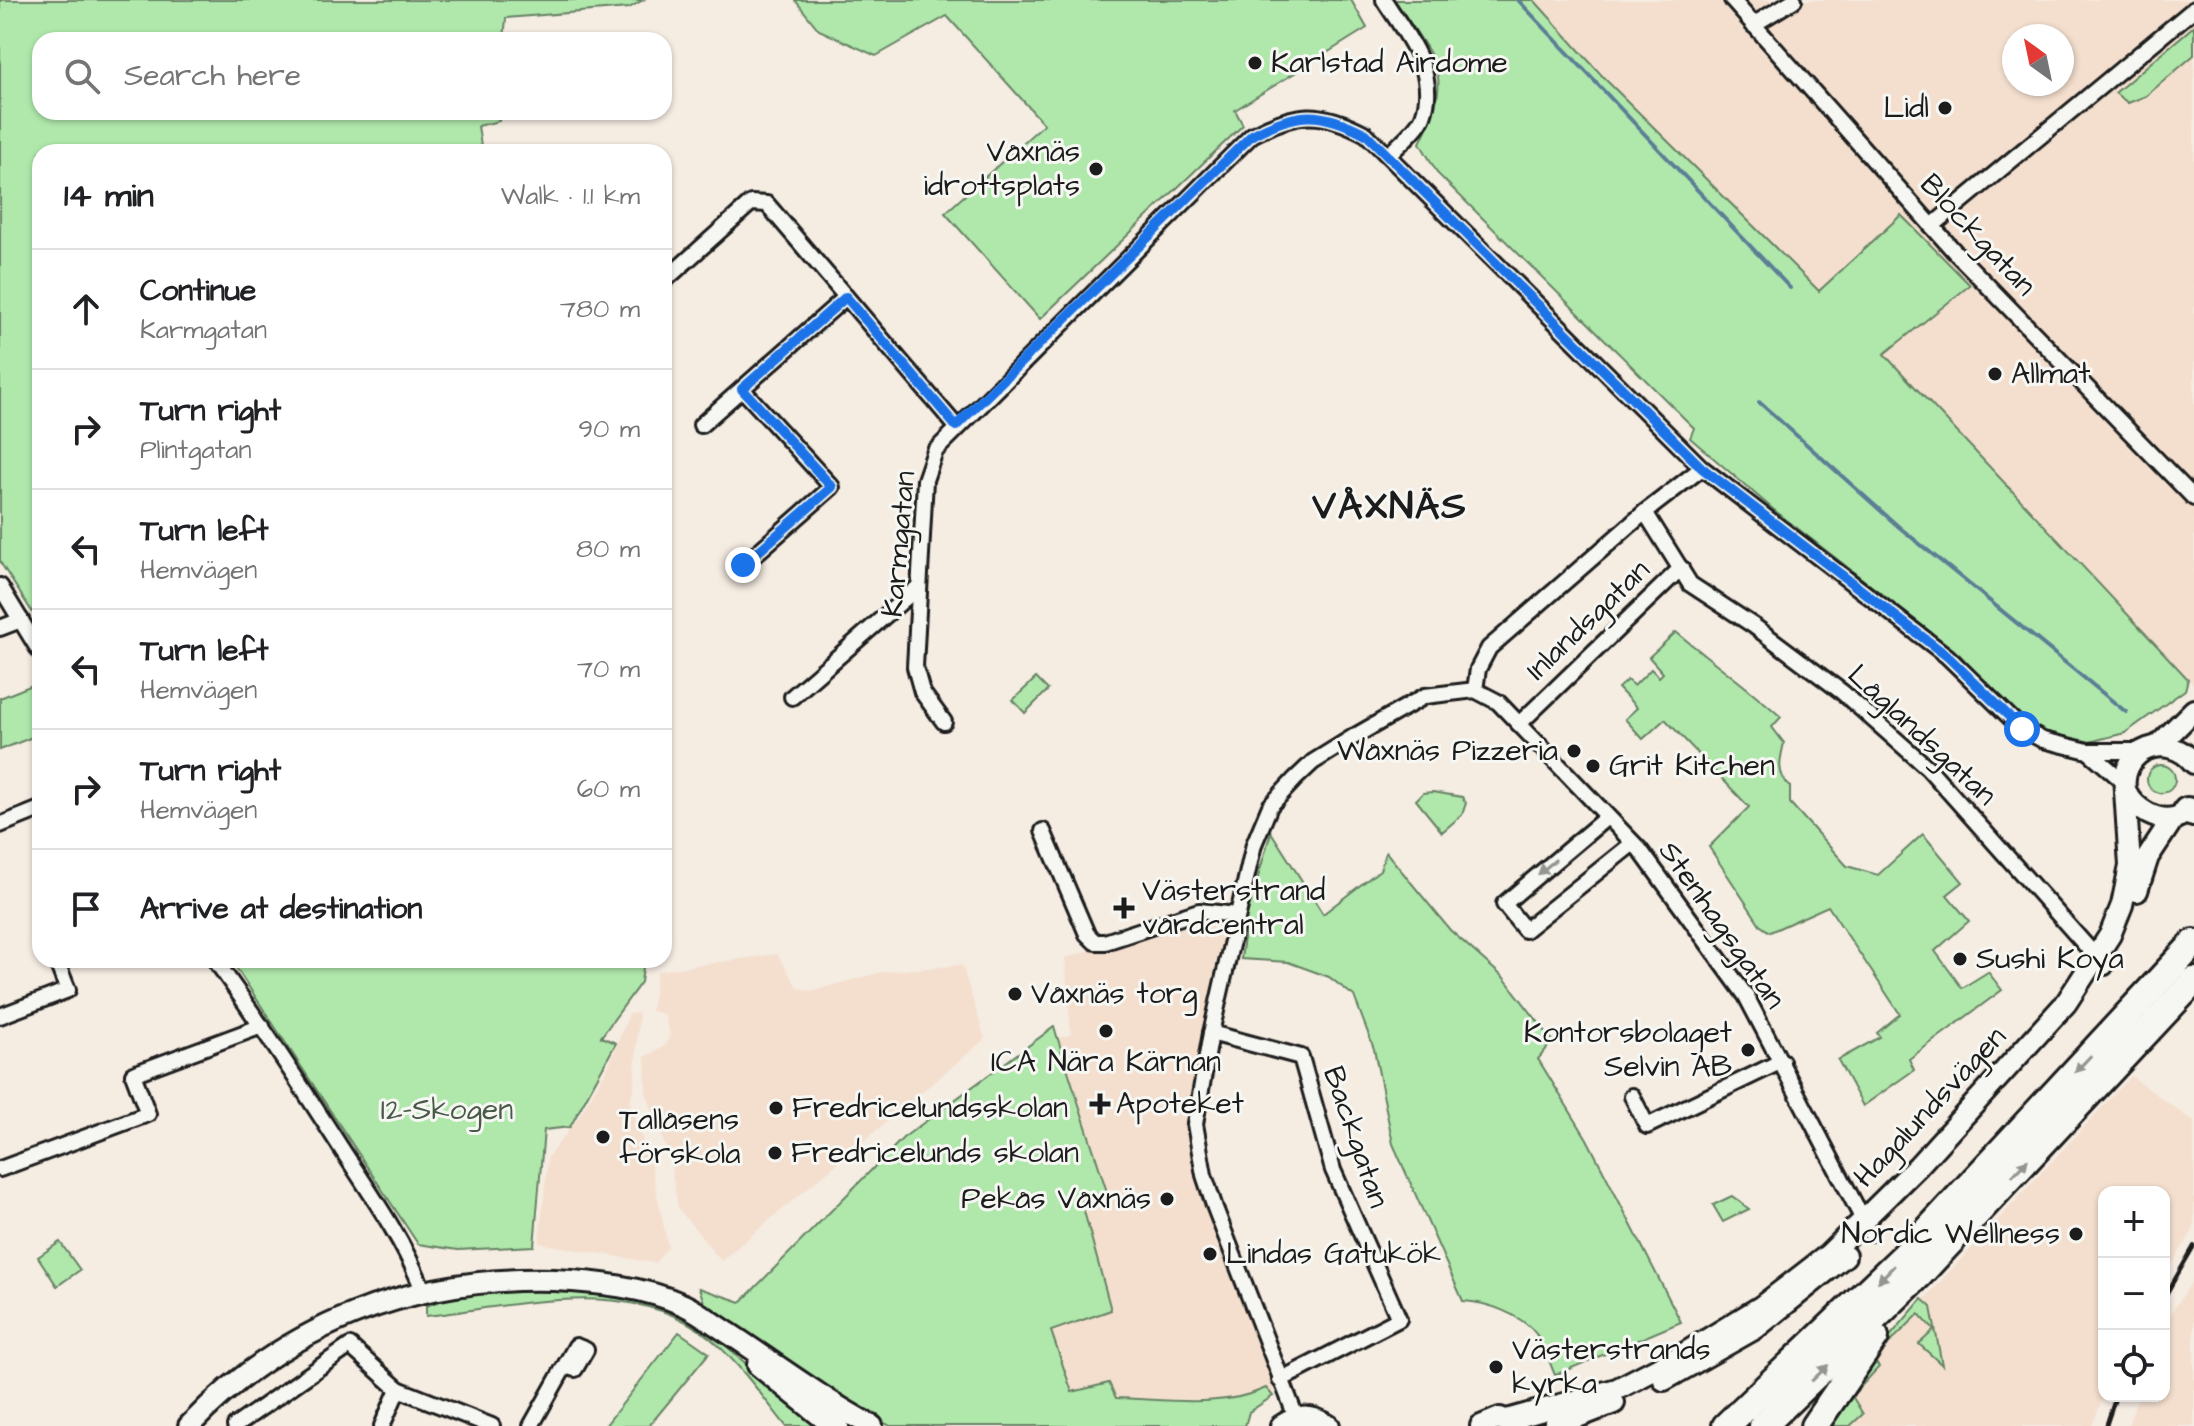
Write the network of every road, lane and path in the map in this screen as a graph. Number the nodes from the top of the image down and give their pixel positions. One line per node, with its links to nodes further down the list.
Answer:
1 (1384, 0): 6 (street)
2 (1732, 0): 5 (street, Blockgatan)
3 (1794, 0): 5 (street)
4 (2194, 9): 7 (street)
5 (1753, 25): 7 (street, Blockgatan)
6 (1389, 155): 12 (street, Karmgatan); 13 (street, Karmgatan)
7 (1932, 226): 14 (street, Blockgatan)
8 (672, 274): 9 (street)
9 (846, 297): 10 (street); 12 (street)
10 (742, 389): 11 (street); 16 (street)
11 (701, 425)
12 (956, 426): 19 (street, Karmgatan)
13 (1702, 468): 15 (street); 29 (street, Karmgatan)
14 (2194, 498)
15 (1645, 512): 17 (street, Inlandsgatan); 23 (street)
16 (743, 565)
17 (1681, 568): 27 (street, Inlandsgatan); 40 (street, Låglandsgatan)
18 (0, 586): 20 (street)
19 (917, 588): 24 (street); 26 (street, Karmgatan)
20 (21, 620): 21 (street); 22 (street)
21 (0, 628)
22 (32, 639)
23 (1475, 690): 27 (street, Stenhagsgatan); 38 (street)
24 (792, 697)
25 (2194, 710): 28 (street)
26 (944, 722)
27 (1519, 724): 34 (street, Stenhagsgatan)
28 (2150, 748): 29 (street, Karmgatan); 30 (street); 31 (street)
29 (2088, 751): 31 (street, Karmgatan)
30 (2194, 763)
31 (2124, 786): 32 (street, Hagalundsvägen); 40 (street, Hagalundsvägen)
32 (2187, 811): 40 (street, Hagalundsvägen)
33 (32, 812): 35 (street)
34 (1607, 817): 37 (street, Stenhagsgatan); 37 (street, one-way to 37)
35 (0, 825)
36 (1043, 831): 38 (street)
37 (1632, 844): 47 (street, Stenhagsgatan)
38 (1237, 915): 46 (street)
39 (2194, 943): 69 (highway, one-way to 69)
40 (2101, 963): 50 (street, Hagalundsvägen)
41 (59, 968): 44 (street)
42 (221, 968): 45 (street)
43 (2194, 981): 51 (highway, one-way to 43)
44 (0, 1016)
45 (262, 1026): 49 (street); 52 (street)
46 (1211, 1033): 55 (street); 55 (street, Backgatan)
47 (1782, 1061): 48 (street); 50 (street, Stenhagsgatan)
48 (1632, 1096)
49 (0, 1169)
50 (1866, 1227): 58 (street, Hagalundsvägen); 68 (street, Hagalundsvägen)
51 (1919, 1275): 70 (highway, one-way to 51); 71 (highway)
52 (423, 1290): 53 (street); 59 (street)
53 (732, 1336): 64 (street); 65 (street)
54 (565, 1366): 63 (street)
55 (1280, 1380): 57 (street)
56 (398, 1389): 60 (street); 61 (street); 62 (street)
57 (1289, 1422): 66 (street)
58 (1512, 1423): 67 (street, Hagalundsvägen)
59 (189, 1426)
60 (235, 1426)
61 (382, 1426)
62 (492, 1426)
63 (531, 1426)
64 (838, 1426)
65 (872, 1426)
66 (1329, 1426)
67 (1481, 1426)
68 (1554, 1426)
69 (1726, 1426)
70 (1763, 1426)
71 (1814, 1426)

